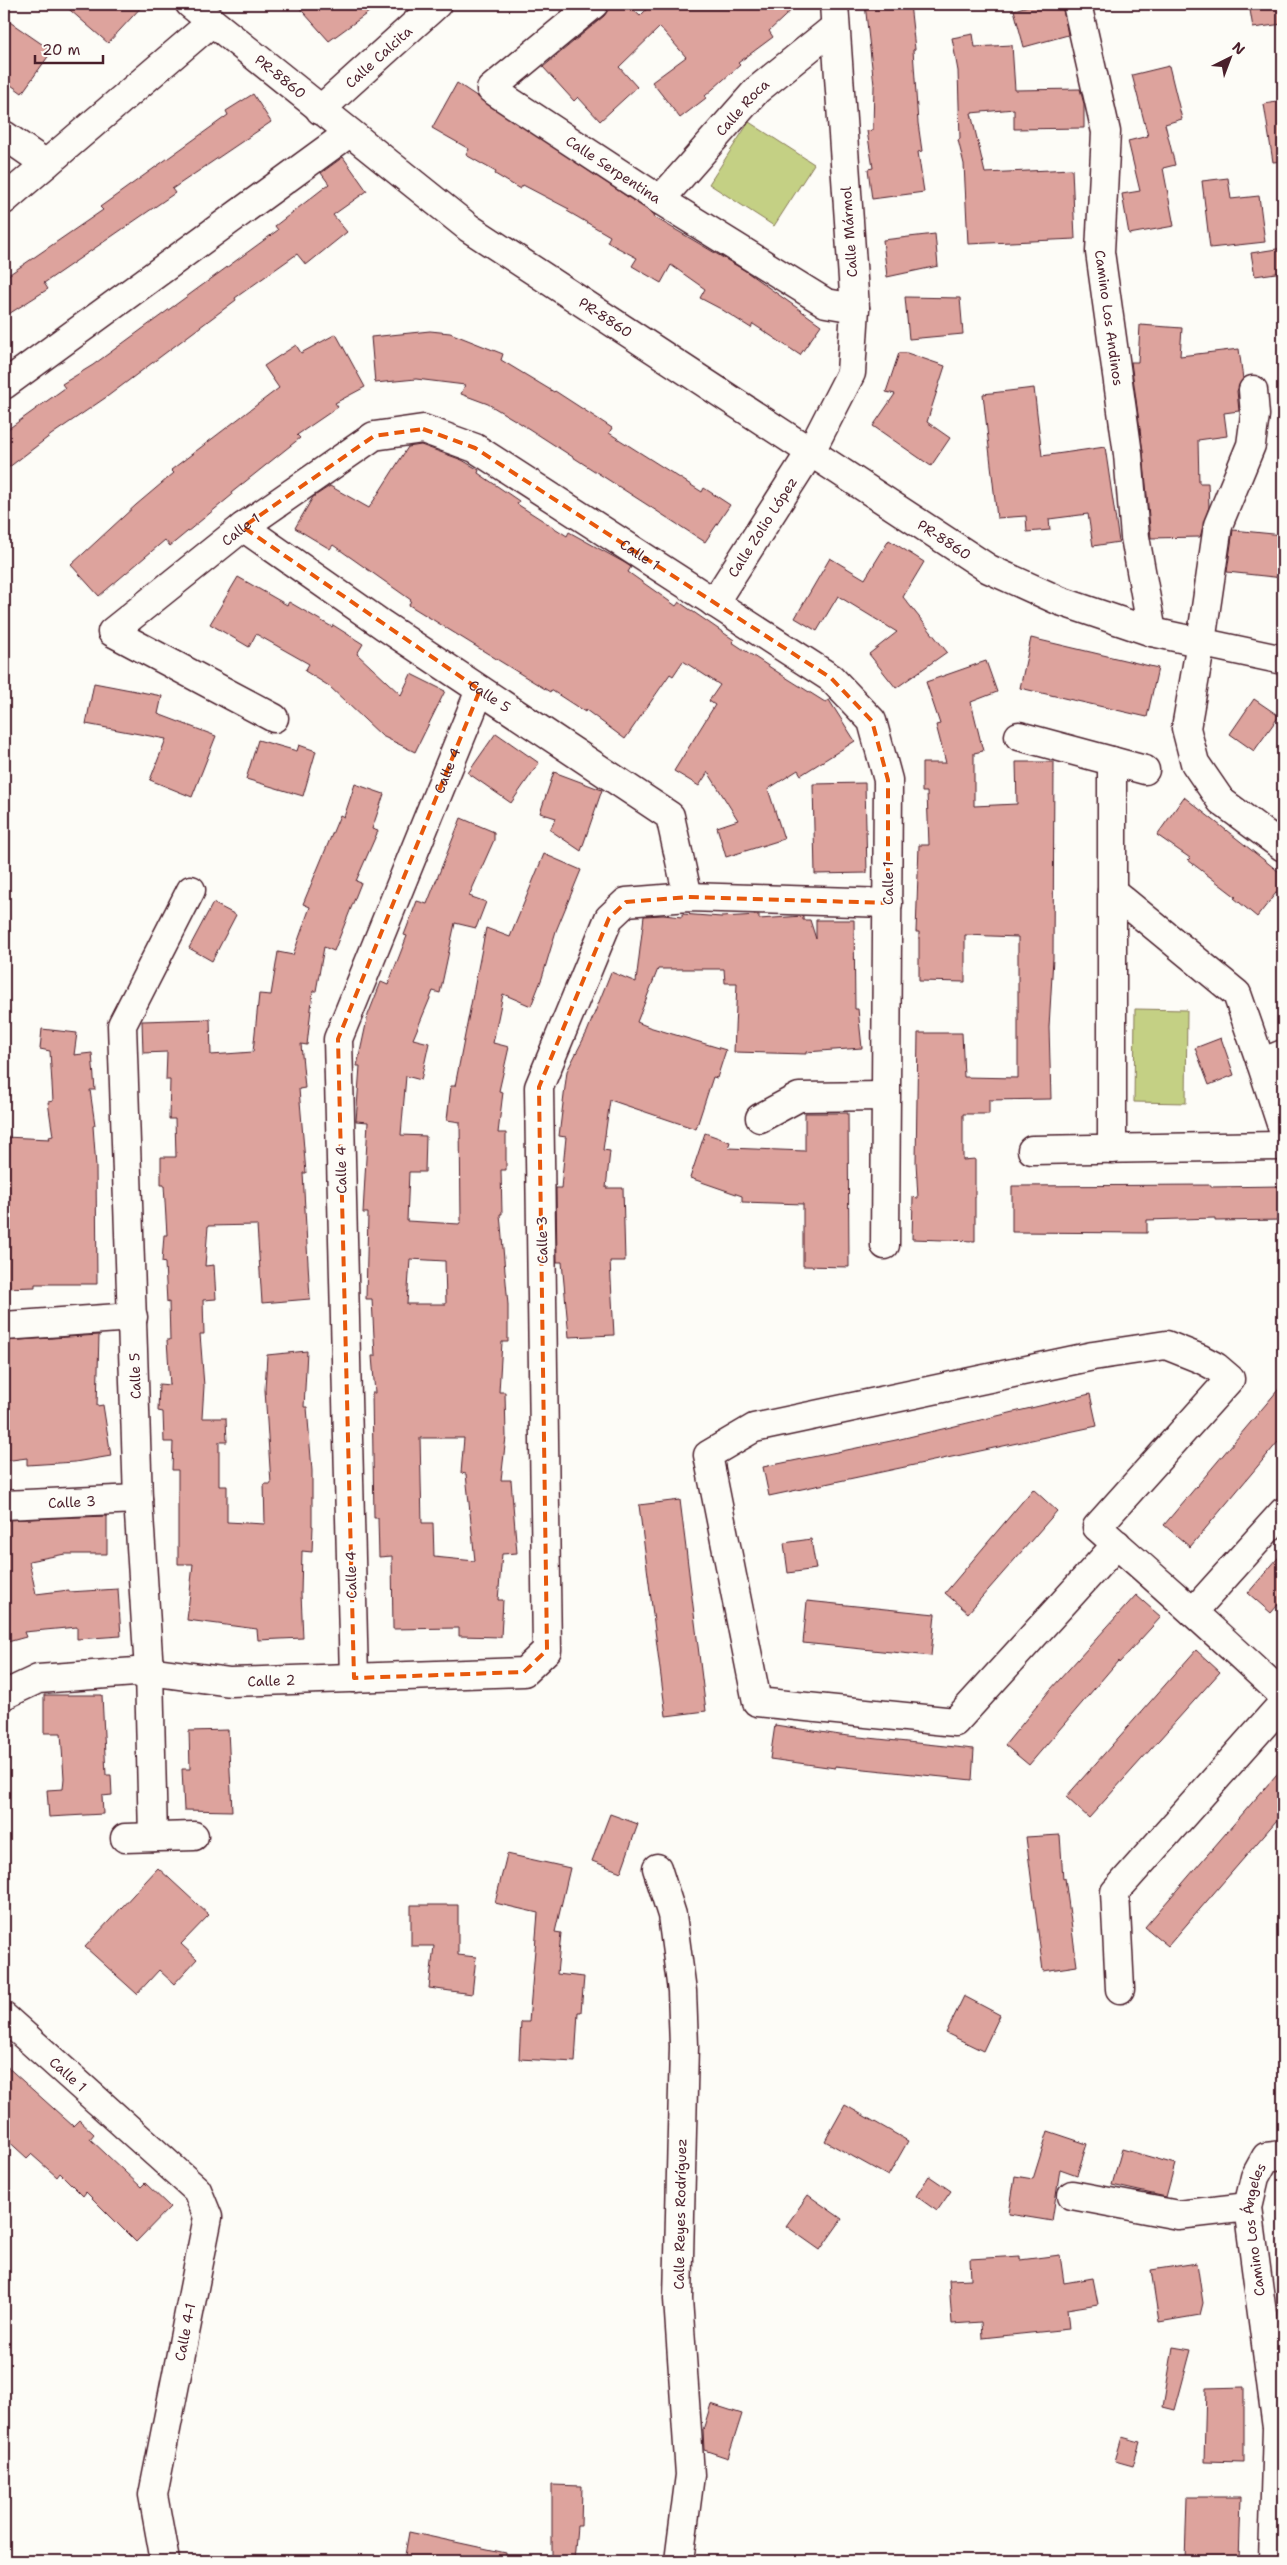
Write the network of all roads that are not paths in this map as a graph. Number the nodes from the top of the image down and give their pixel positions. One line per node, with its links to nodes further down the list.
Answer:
1 (190, 4): 6 (street, PR-8860)
2 (438, 4): 7 (street, Calle Calcita)
3 (594, 4): 12 (street, Calle Serpentina)
4 (1077, 4): 19 (street, Camino Los Andinos)
5 (834, 15): 12 (street, Calle Roca); 13 (street, Calle Mármol)
6 (212, 22): 7 (street, PR-8860 / PR-8860); 10 (street)
7 (320, 110): 8 (street, PR-8860 / PR-8860)
8 (349, 133): 14 (street); 16 (street, PR-8860 / PR-8860)
9 (4, 134): 10 (street)
10 (46, 164): 11 (street)
11 (4, 200)
12 (660, 200): 13 (street, Calle Serpentina)
13 (855, 308): 16 (street, Calle Mármol)
14 (4, 385)
15 (1253, 390): 20 (street)
16 (811, 451): 18 (street, Calle Zolio López); 19 (street, PR-8860 / PR-8860)
17 (242, 527): 18 (street, Calle 1); 22 (street, Calle 5); 23 (street, Calle 1)
18 (714, 603): 31 (street, Calle 1)
19 (1152, 632): 20 (street, PR-8860 / PR-8860)
20 (1201, 642): 21 (street, PR-8860 / PR-8860); 27 (street)
21 (1283, 660)
22 (480, 690): 30 (street, Calle 5); 49 (street, Calle 4)
23 (274, 718)
24 (1019, 736): 25 (street)
25 (1112, 761): 26 (street); 29 (street)
26 (1145, 770)
27 (1283, 847)
28 (191, 890): 40 (street, Calle 5)
29 (1112, 891): 32 (street); 37 (street)
30 (688, 896): 31 (street, Calle 3); 47 (street, Calle 3)
31 (888, 903): 33 (street, Calle 1)
32 (1272, 1058): 35 (street)
33 (885, 1096): 34 (street); 39 (street, Calle 1)
34 (760, 1118)
35 (1283, 1130)
36 (1283, 1146): 37 (street)
37 (1112, 1149): 38 (street)
38 (1032, 1150)
39 (885, 1245)
40 (133, 1316): 41 (street); 42 (street, Calle 5)
41 (4, 1326)
42 (138, 1499): 43 (street, Calle 3); 48 (street, Calle 5)
43 (4, 1505)
44 (1283, 1512): 46 (street)
45 (1117, 1544): 45 (street); 46 (street)
46 (1193, 1612): 51 (street)
47 (540, 1658): 49 (street, Calle 2)
48 (149, 1671): 49 (street, Calle 2); 50 (street, Calle 2); 54 (street, Calle 5)
49 (354, 1678)
50 (4, 1695)
51 (1283, 1695)
52 (1283, 1703): 57 (street)
53 (194, 1836): 54 (street)
54 (153, 1837): 55 (street)
55 (125, 1838)
56 (656, 1868): 64 (street, Calle Reyes Rodríguez)
57 (1120, 1988)
58 (4, 2017): 59 (street, Calle 1)
59 (131, 2132): 63 (street, Calle 4-1)
60 (1283, 2155): 62 (street, Camino Los Ángeles)
61 (1072, 2195): 62 (street)
62 (1248, 2207): 65 (street, Camino Los Ángeles)
63 (165, 2561)
64 (679, 2561)
65 (1273, 2561)

